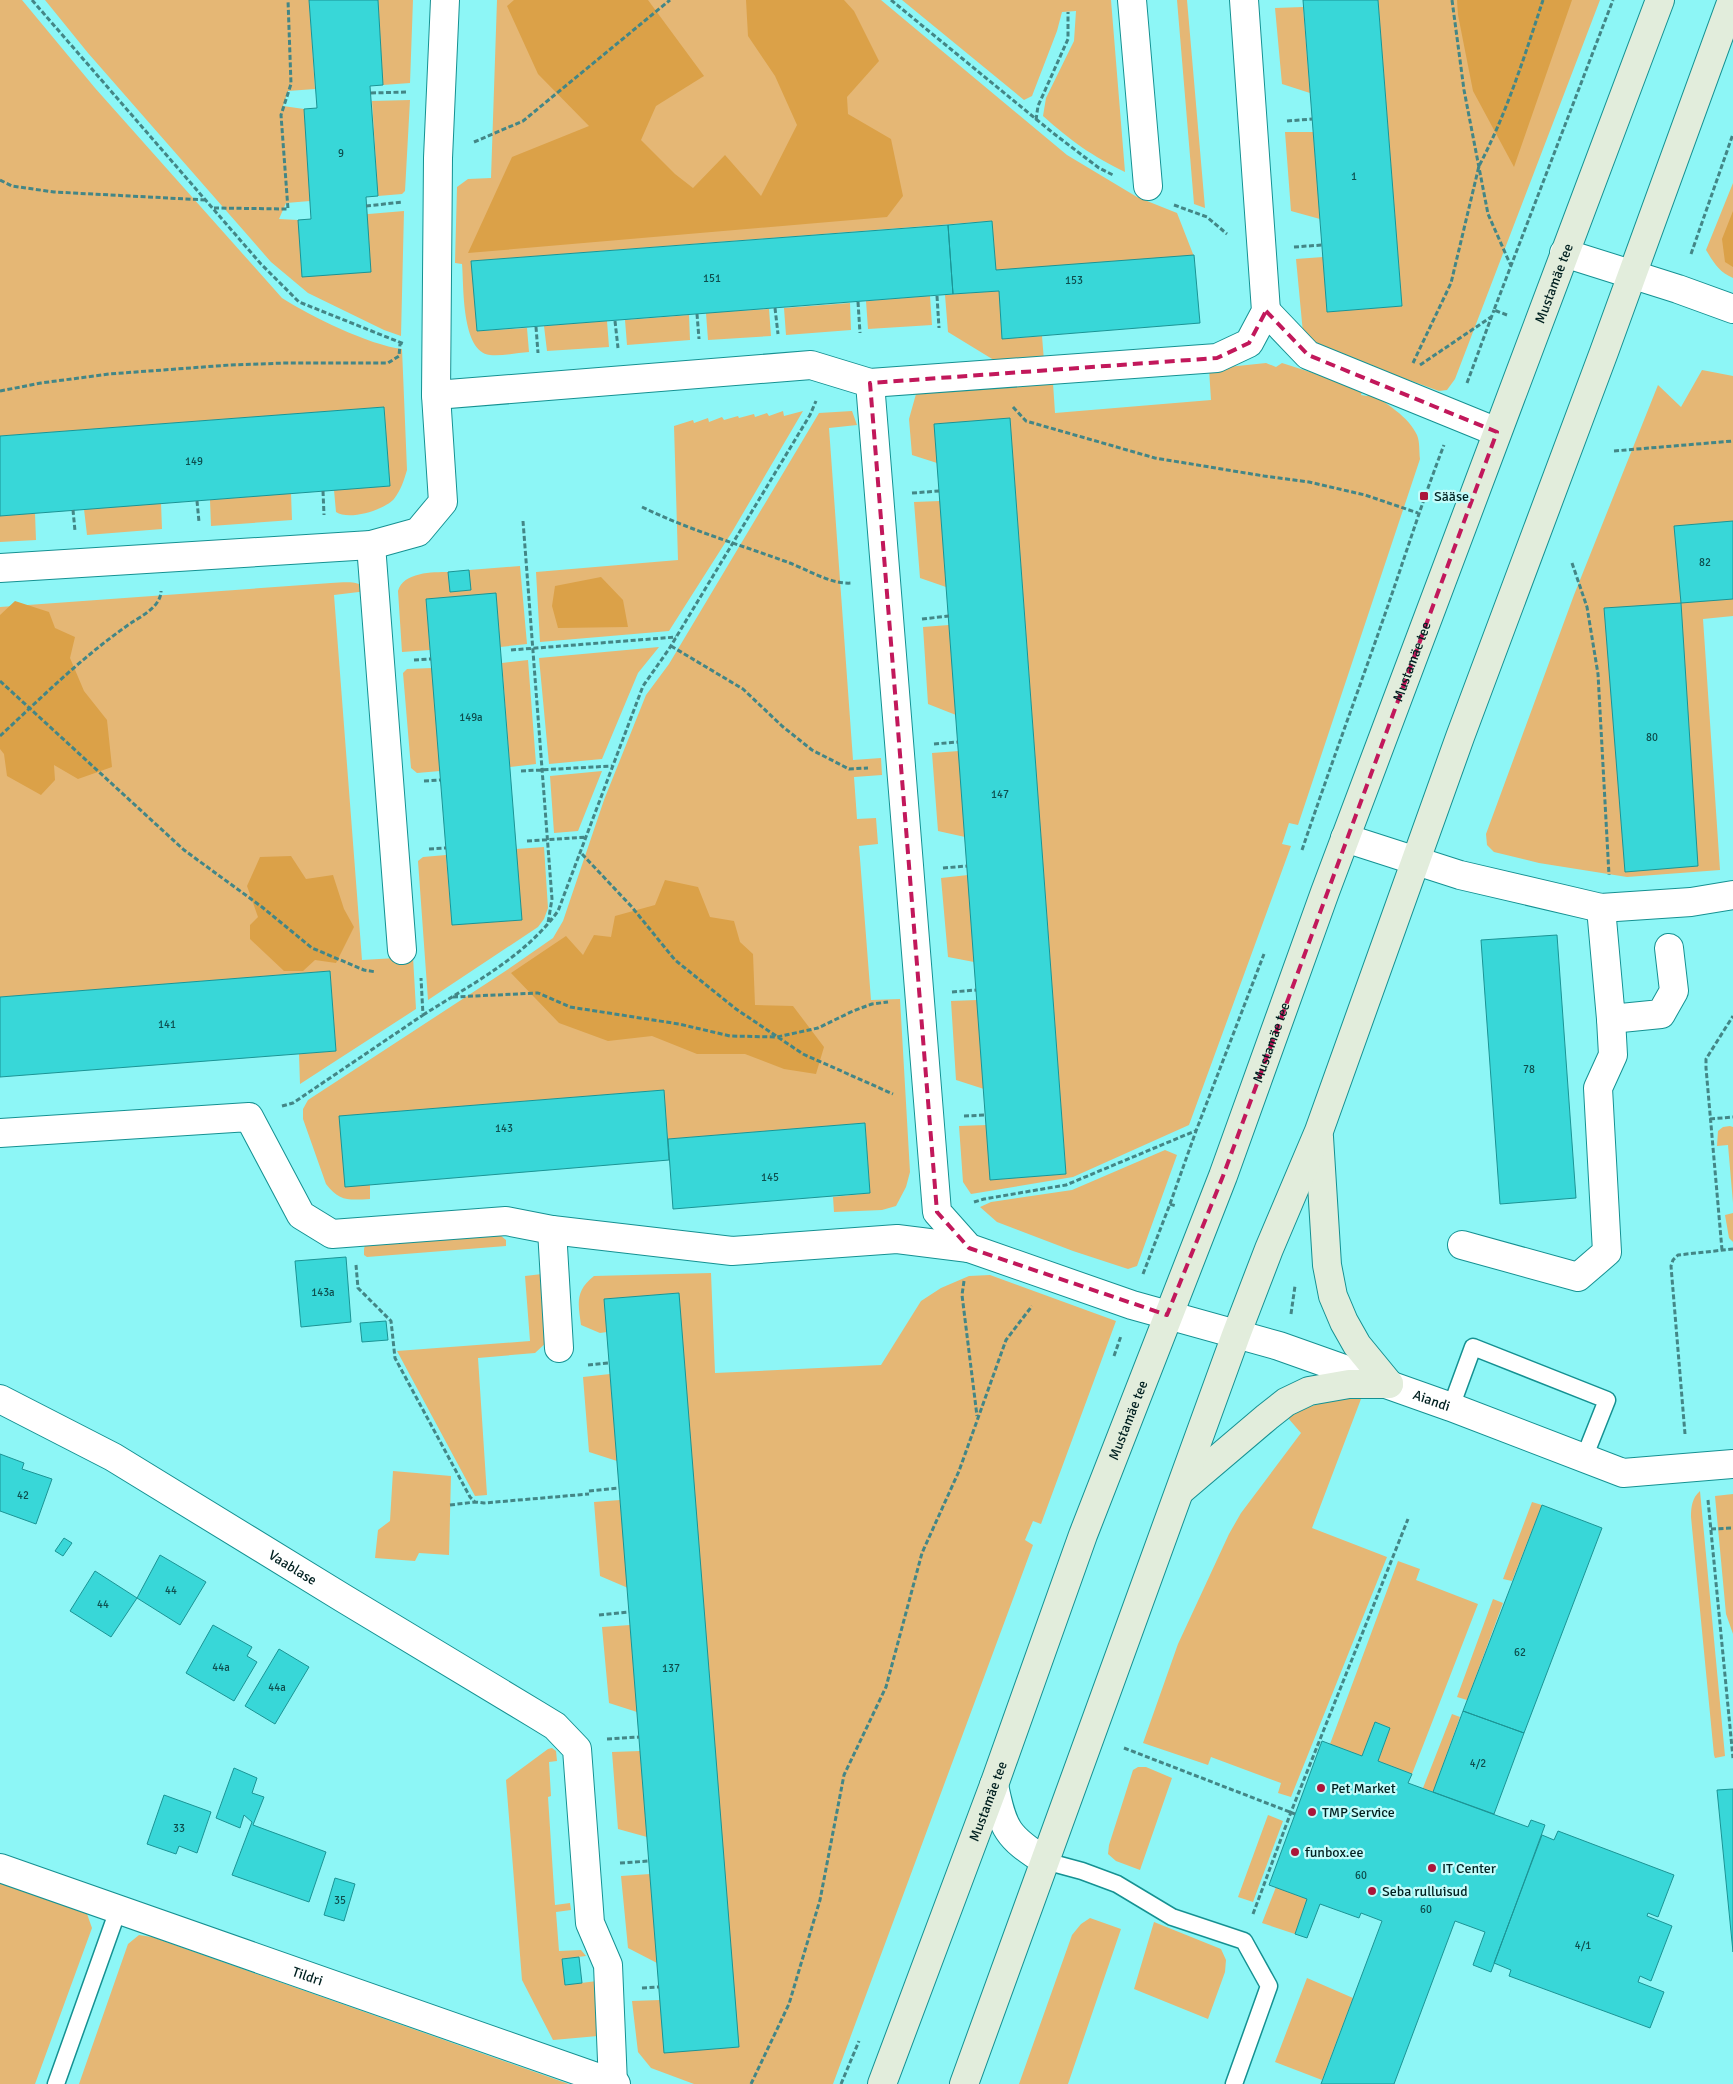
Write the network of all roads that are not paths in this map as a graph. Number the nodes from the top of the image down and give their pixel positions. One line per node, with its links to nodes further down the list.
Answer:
1 (445, 0): 12 (street)
2 (1132, 0): 6 (street)
3 (1244, 0): 10 (street)
4 (1660, 0): 7 (main road, Mustamäe tee)
5 (1732, 0): 8 (main road)
6 (1148, 186)
7 (1564, 253): 8 (street); 13 (main road, Mustamäe tee)
8 (1632, 275): 9 (street); 17 (main road)
9 (1733, 310)
10 (1266, 311): 11 (street); 13 (street)
11 (870, 384): 12 (street); 27 (street)
12 (436, 395): 14 (street)
13 (1497, 432): 16 (main road, Mustamäe tee)
14 (371, 545): 15 (street); 21 (street)
15 (0, 568)
16 (1345, 838): 17 (street); 28 (main road, Mustamäe tee)
17 (1415, 862): 19 (street); 23 (main road)
18 (1733, 895): 19 (street)
19 (1601, 908): 22 (street)
20 (1669, 948): 22 (street)
21 (402, 950)
22 (1611, 1019): 26 (street)
23 (1319, 1131): 29 (main road); 31 (main road)
24 (0, 1133): 25 (street, Aiandi)
25 (552, 1230): 27 (street, Aiandi); 30 (street)
26 (1462, 1245)
27 (968, 1248): 28 (street, Aiandi)
28 (1167, 1315): 29 (street, Aiandi); 37 (main road, Mustamäe tee)
29 (1236, 1335): 31 (street, Aiandi); 36 (main road)
30 (559, 1348)
31 (1390, 1384): 33 (street, Aiandi); 36 (main road)
32 (0, 1399): 42 (street, Vaablase)
33 (1451, 1407): 34 (street, Aiandi); 34 (lane)
34 (1584, 1458): 35 (street, Aiandi)
35 (1733, 1464)
36 (1179, 1491): 38 (main road)
37 (994, 1785): 38 (street); 43 (main road, Mustamäe tee)
38 (1045, 1861): 44 (main road); 45 (lane)
39 (0, 1868): 40 (street, Tildri)
40 (118, 1910): 41 (lane); 42 (street, Tildri)
41 (56, 2084)
42 (614, 2084)
43 (882, 2084)
44 (964, 2084)
45 (1234, 2084)

